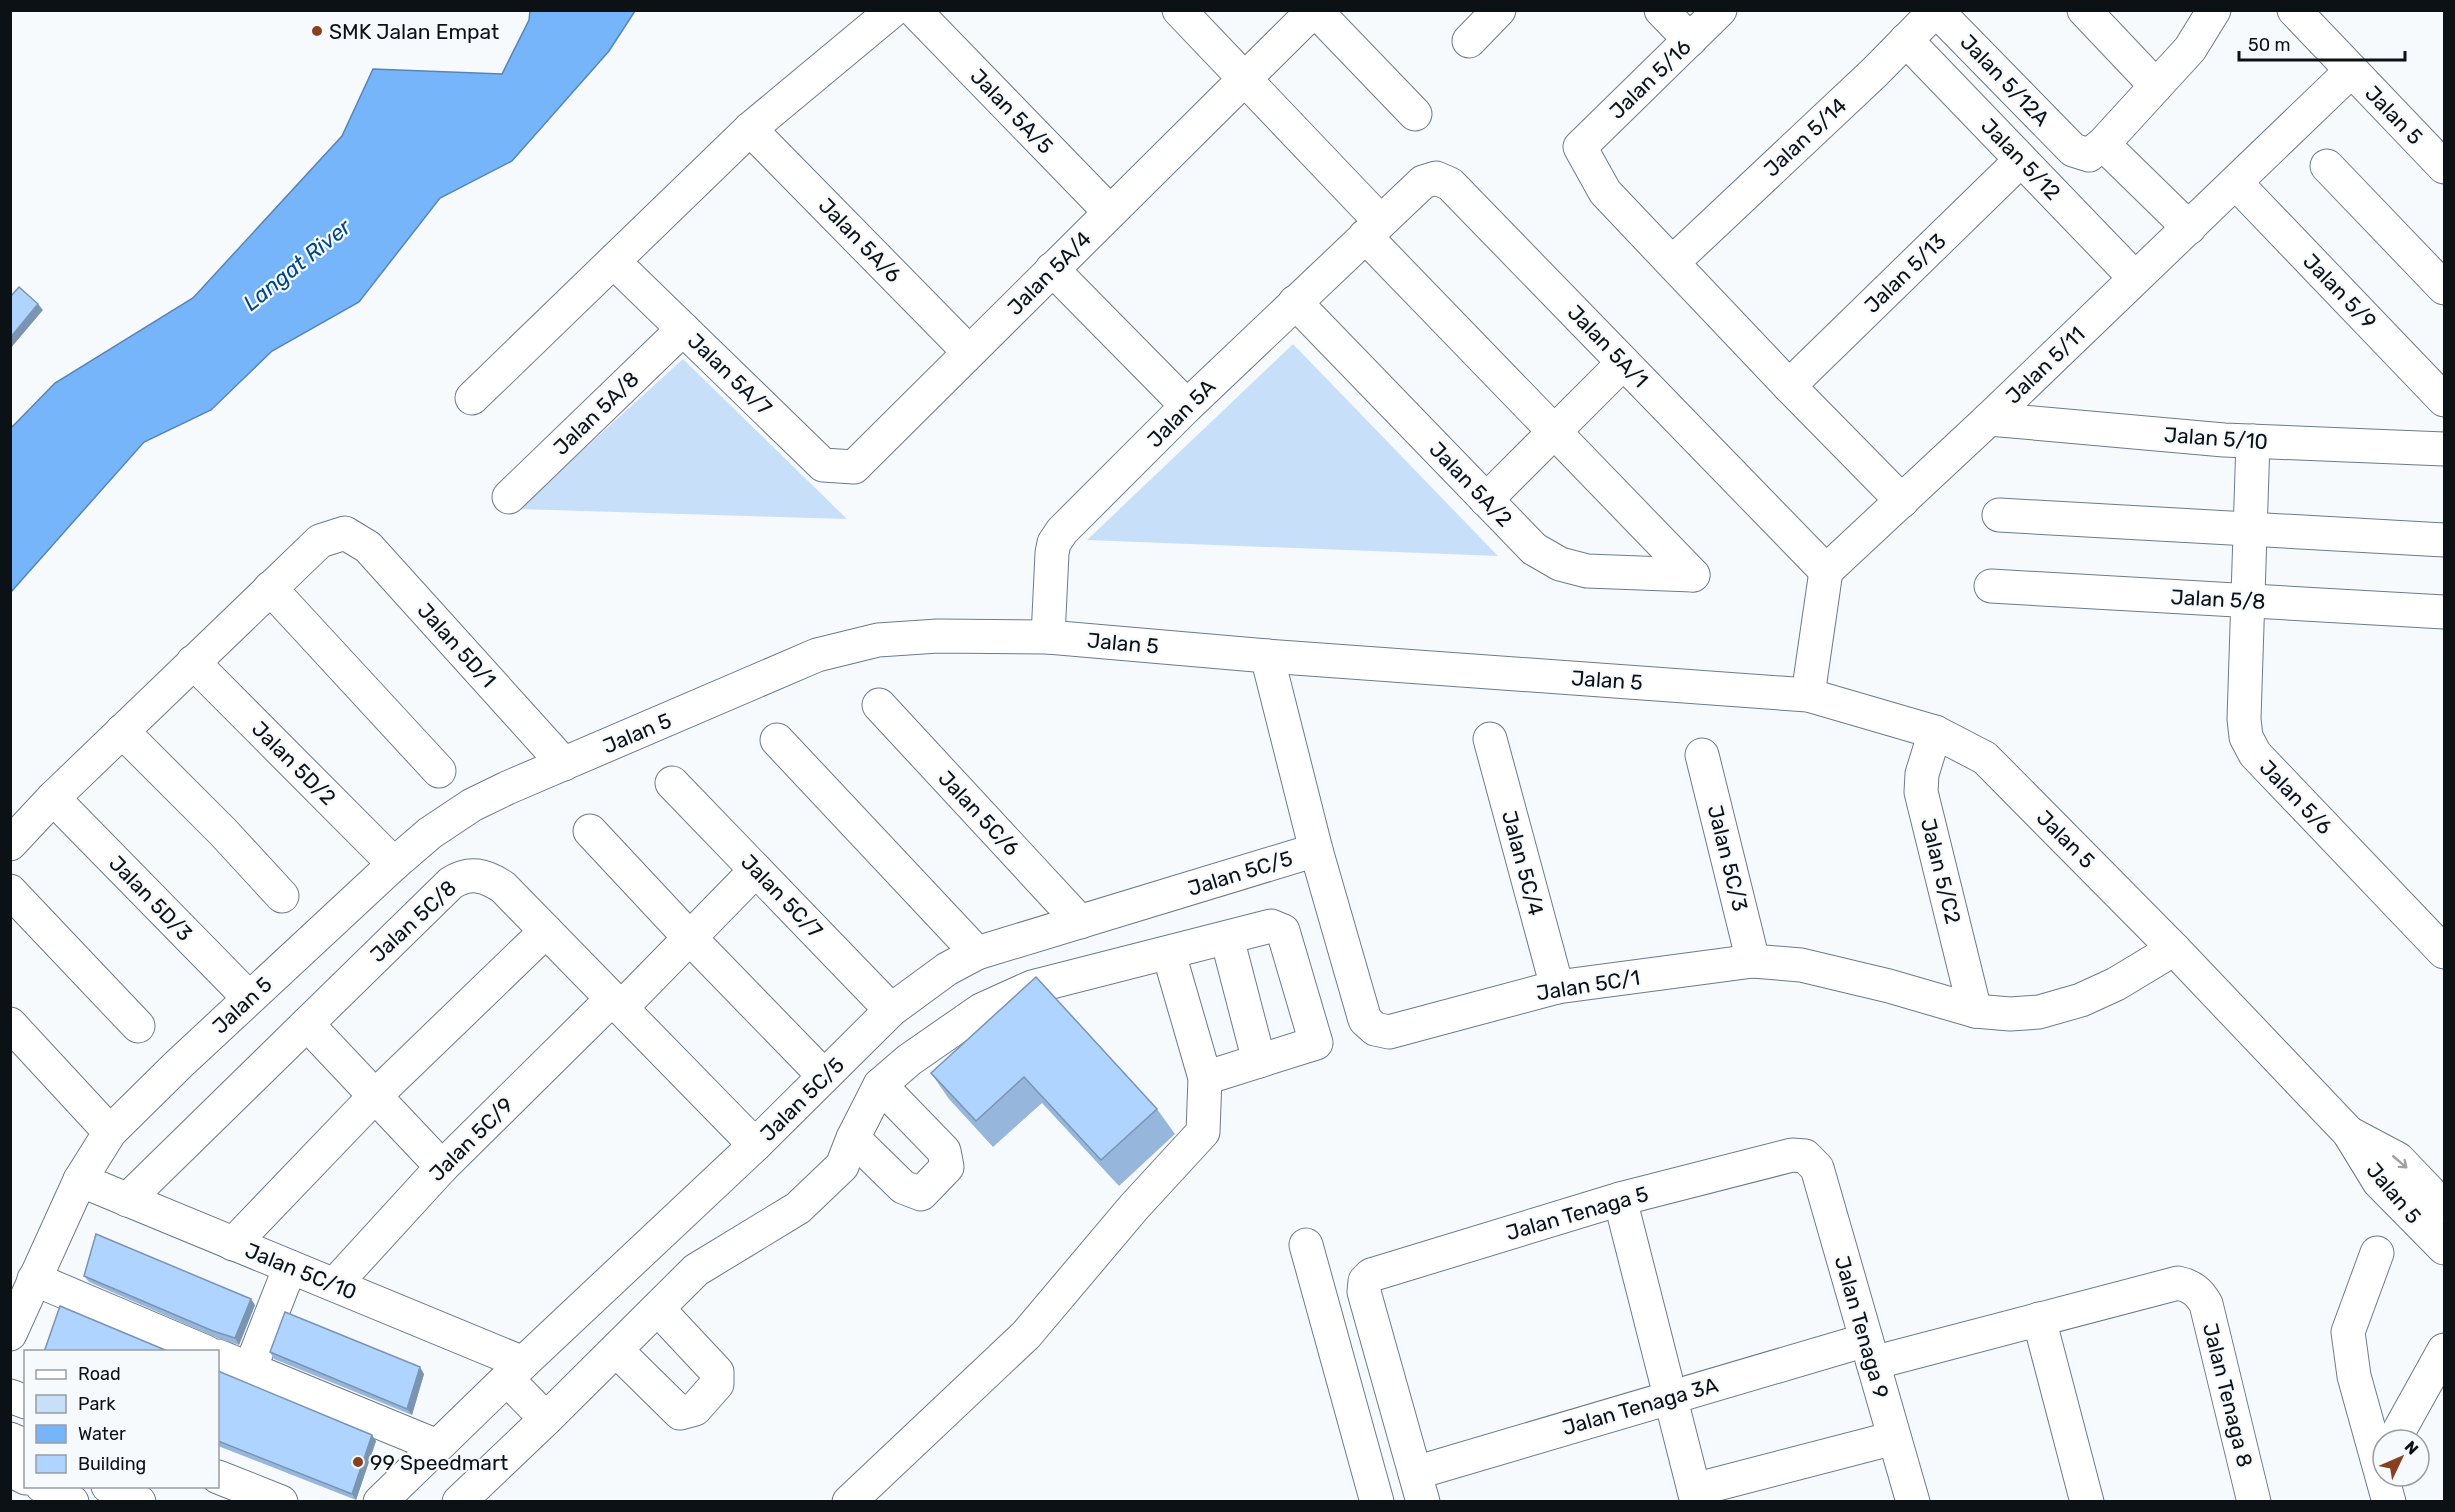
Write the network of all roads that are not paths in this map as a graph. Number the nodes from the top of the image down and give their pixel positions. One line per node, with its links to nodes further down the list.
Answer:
1 (893, 10): 19 (street)
2 (914, 10): 25 (street, Jalan 5A/5)
3 (1179, 10): 16 (street)
4 (1315, 10): 16 (street, Jalan 5A/4); 18 (street)
5 (1499, 10): 14 (street)
6 (1661, 10): 12 (street)
7 (1720, 10): 12 (street, Jalan 5/16)
8 (1936, 10): 13 (street, Jalan 5/14); 20 (street, Jalan 5/12A)
9 (2084, 10): 17 (street)
10 (2214, 10): 17 (street)
11 (2295, 10): 15 (street, Jalan 5)
12 (1690, 40): 29 (street, Jalan 5/16)
13 (1906, 40): 21 (street, Jalan 5/12); 29 (street, Jalan 5/14)
14 (1469, 41)
15 (2351, 71): 23 (street, Jalan 5); 24 (street, Jalan 5/11)
16 (1244, 79): 25 (street, Jalan 5A/4); 27 (street)
17 (2156, 86): 20 (street)
18 (1415, 114)
19 (750, 129): 28 (street); 35 (street, Jalan 5A/6)
20 (2088, 147): 26 (street, Jalan 5/12A)
21 (2021, 160): 31 (street, Jalan 5/12); 37 (street, Jalan 5/13)
22 (2327, 166): 32 (street)
23 (2445, 167)
24 (2236, 183): 26 (street, Jalan 5/11); 39 (street, Jalan 5/9)
25 (1110, 212): 30 (street, Jalan 5A/4)
26 (2189, 228): 31 (street, Jalan 5/11)
27 (1373, 229): 33 (street, Jalan 5A); 36 (street, Jalan 5A/1); 42 (street)
28 (614, 262): 34 (street, Jalan 5A/7); 38 (street)
29 (1673, 262): 37 (street)
30 (1052, 269): 35 (street, Jalan 5A/4); 40 (street)
31 (2135, 278): 41 (street, Jalan 5/11)
32 (2445, 288)
33 (1295, 302): 40 (street, Jalan 5A); 47 (street, Jalan 5A/2)
34 (683, 329): 45 (street, Jalan 5A/7); 46 (street, Jalan 5A/8)
35 (969, 352): 45 (street, Jalan 5A/4)
36 (1623, 363): 42 (street); 52 (street, Jalan 5A/1)
37 (1789, 386): 48 (street)
38 (472, 398)
39 (2445, 400)
40 (1187, 406): 57 (street, Jalan 5A)
41 (1989, 419): 43 (street, Jalan 5/10); 48 (street, Jalan 5/11)
42 (1555, 431): 47 (street); 47 (street, Jalan 5A/2)
43 (2253, 441): 44 (street, Jalan 5/10); 50 (street, Jalan 5/6)
44 (2445, 449)
45 (854, 467)
46 (509, 497)
47 (1486, 500)
48 (1902, 501): 52 (street, Jalan 5/11)
49 (1999, 515): 50 (street)
50 (2250, 529): 51 (street); 55 (street, Jalan 5/6)
51 (2445, 540)
52 (1826, 571): 60 (street)
53 (1990, 586): 55 (street, Jalan 5/8)
54 (270, 588): 59 (street); 67 (street, Jalan 5D/1); 68 (street)
55 (2248, 601): 56 (street, Jalan 5/8); 83 (street, Jalan 5/6)
56 (2445, 612)
57 (1048, 637): 58 (street, Jalan 5); 67 (street, Jalan 5)
58 (1267, 656): 60 (street, Jalan 5); 73 (street, Jalan 5C/1)
59 (193, 662): 62 (street); 74 (street, Jalan 5D/2)
60 (1808, 695): 63 (street, Jalan 5)
61 (879, 705): 78 (street, Jalan 5C/6)
62 (122, 731): 70 (street); 77 (street)
63 (1935, 732): 82 (street, Jalan 5); 91 (street, Jalan 5/C2)
64 (1490, 739): 87 (street, Jalan 5C/4)
65 (777, 740): 85 (street)
66 (1702, 755): 86 (street, Jalan 5C/3)
67 (564, 764): 74 (street, Jalan 5)
68 (439, 771)
69 (672, 783): 75 (street, Jalan 5C/7)
70 (53, 798): 72 (street); 88 (street, Jalan 5D/3)
71 (590, 831): 80 (street)
72 (10, 844)
73 (1316, 850): 78 (street, Jalan 5C/5); 87 (street, Jalan 5C/1)
74 (394, 864): 88 (street, Jalan 5)
75 (756, 870): 80 (street, Jalan 5C/9); 90 (street, Jalan 5C/7)
76 (10, 891): 94 (street)
77 (282, 896)
78 (1080, 922): 85 (street, Jalan 5C/5)
79 (546, 931): 89 (street, Jalan 5C/8); 93 (street, Jalan 5C/8); 99 (street)
80 (690, 938): 89 (street, Jalan 5C/9); 96 (street)
81 (1227, 938): 84 (street); 95 (street); 95 (street)
82 (2174, 949): 91 (street, Jalan 5C/1); 101 (street, Jalan 5)
83 (2445, 952)
84 (1168, 954): 85 (street); 97 (street)
85 (1011, 959): 90 (street, Jalan 5C/5); 98 (street)
86 (1753, 961): 87 (street, Jalan 5C/1); 91 (street, Jalan 5C/1)
87 (1557, 987)
88 (249, 998): 100 (street, Jalan 5)
89 (617, 1003): 103 (street, Jalan 5C/8); 105 (street, Jalan 5C/9)
90 (891, 1010): 96 (street, Jalan 5C/5)
91 (1975, 1011)
92 (10, 1024): 100 (street)
93 (307, 1024): 99 (street); 108 (street, Jalan 5C/8)
94 (138, 1026)
95 (1259, 1061): 97 (street)
96 (824, 1076): 103 (street, Jalan 5C/5)
97 (1205, 1078): 148 (street)
98 (880, 1085): 102 (street); 102 (street)
99 (375, 1096): 105 (street); 110 (street)
100 (110, 1132): 106 (street, Jalan 5)
101 (2349, 1133): 109 (street, Jalan 5, one-way to 109); 112 (street, Jalan 5)
102 (853, 1138): 118 (street)
103 (755, 1145): 127 (street, Jalan 5C/5)
104 (1805, 1156): 107 (street, Jalan Tenaga 5); 124 (street, Jalan Tenaga 9)
105 (442, 1167): 116 (street, Jalan 5C/9)
106 (80, 1180): 108 (street, Jalan 5C/10); 115 (street, Jalan 5)
107 (1620, 1199): 128 (street); 139 (street, Jalan Tenaga 5)
108 (127, 1200): 110 (street, Jalan 5C/10)
109 (2445, 1207)
110 (233, 1244): 114 (street, Jalan 5C/10)
111 (1306, 1245): 149 (street)
112 (2445, 1248)
113 (2377, 1253): 130 (street)
114 (290, 1267): 116 (street, Jalan 5C/10); 126 (street)
115 (34, 1279): 120 (street, Jalan 5); 121 (street)
116 (335, 1284): 127 (street, Jalan 5C/10)
117 (2196, 1290): 119 (street, Jalan Tenaga 3A); 152 (street, Jalan Tenaga 8)
118 (658, 1309): 122 (street); 122 (street)
119 (2039, 1319): 124 (street, Jalan Tenaga 3A); 151 (street)
120 (10, 1334)
121 (201, 1350)
122 (616, 1350): 129 (street)
123 (2445, 1350): 131 (street)
124 (1869, 1351): 128 (street, Jalan Tenaga 3A); 132 (street, Jalan Tenaga 9)
125 (219, 1356): 126 (street)
126 (250, 1369): 135 (street)
127 (515, 1371): 129 (street); 135 (street, Jalan 5C/5)
128 (1669, 1398): 139 (street, Jalan Tenaga 3A); 142 (street)
129 (546, 1419): 147 (street)
130 (2375, 1428)
131 (2402, 1428)
132 (1894, 1438): 142 (street); 150 (street, Jalan Tenaga 9)
133 (10, 1439): 134 (street)
134 (24, 1445)
135 (437, 1446): 146 (street, Jalan 5C/5)
136 (10, 1470): 137 (street)
137 (24, 1477)
138 (219, 1477): 145 (street)
139 (1419, 1487)
140 (46, 1488): 143 (street)
141 (112, 1488): 144 (street)
142 (1696, 1496)
143 (72, 1502)
144 (139, 1502)
145 (281, 1502)
146 (380, 1502)
147 (459, 1502)
148 (849, 1502)
149 (1377, 1502)
150 (1913, 1502)
151 (2087, 1502)
152 (2254, 1502)

